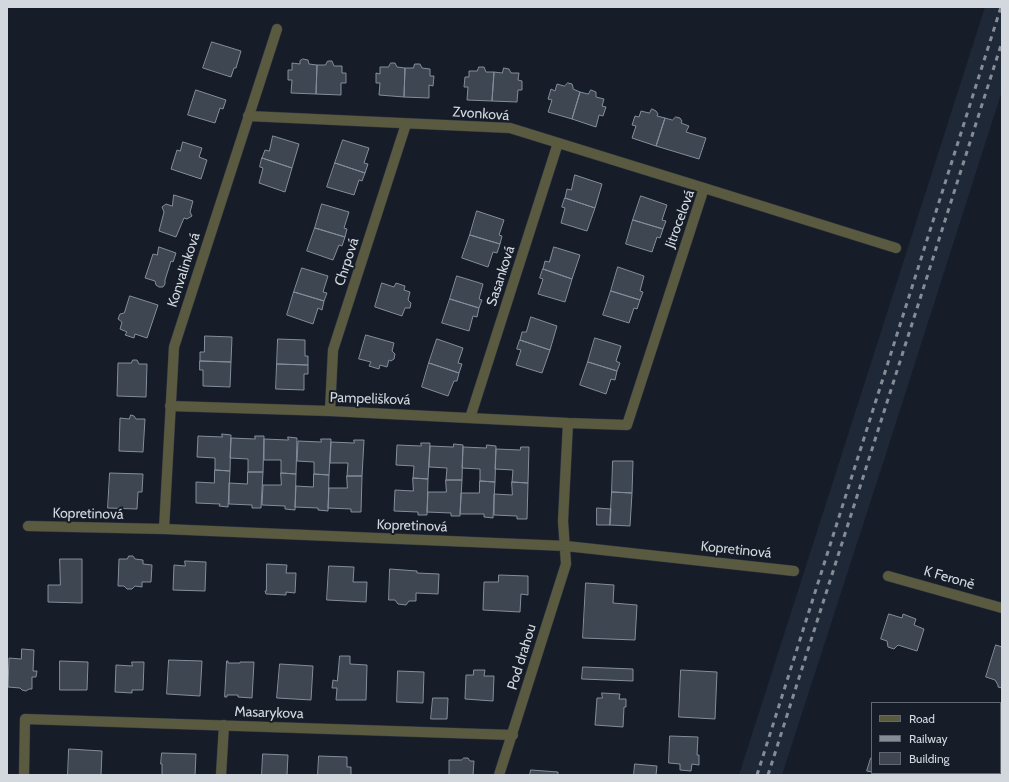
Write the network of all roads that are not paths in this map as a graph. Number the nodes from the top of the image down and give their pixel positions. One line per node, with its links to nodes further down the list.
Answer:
1 (277, 29): 2 (street, Konvalinková)
2 (248, 116): 3 (street, Zvonková); 7 (street, Konvalinková)
3 (406, 124): 4 (street, Zvonková); 8 (street, Chrpová)
4 (558, 143): 5 (street, Zvonková); 9 (street, Sasanková)
5 (704, 188): 6 (street, Jitrocelová); 11 (street, Jitrocelová)
6 (896, 248)
7 (170, 406): 8 (street, Pampelišková); 13 (street, Konvalinková)
8 (330, 412): 9 (street, Pampelišková)
9 (470, 418): 10 (street, Pampelišková)
10 (568, 423): 11 (street, Pampelišková); 14 (street)
11 (627, 425)
12 (28, 526): 13 (street, Kopretinová)
13 (164, 529): 14 (street, Kopretinová)
14 (566, 546): 15 (street, Kopretinová); 19 (street, Pod drahou)
15 (794, 571)
16 (888, 576): 17 (street, K Feroně)
17 (1002, 608)
18 (224, 725): 19 (street, Masarykova); 20 (street, Masarykova); 21 (street)
19 (513, 734): 22 (street, Pod drahou)
20 (24, 775)
21 (221, 775)
22 (499, 775)

